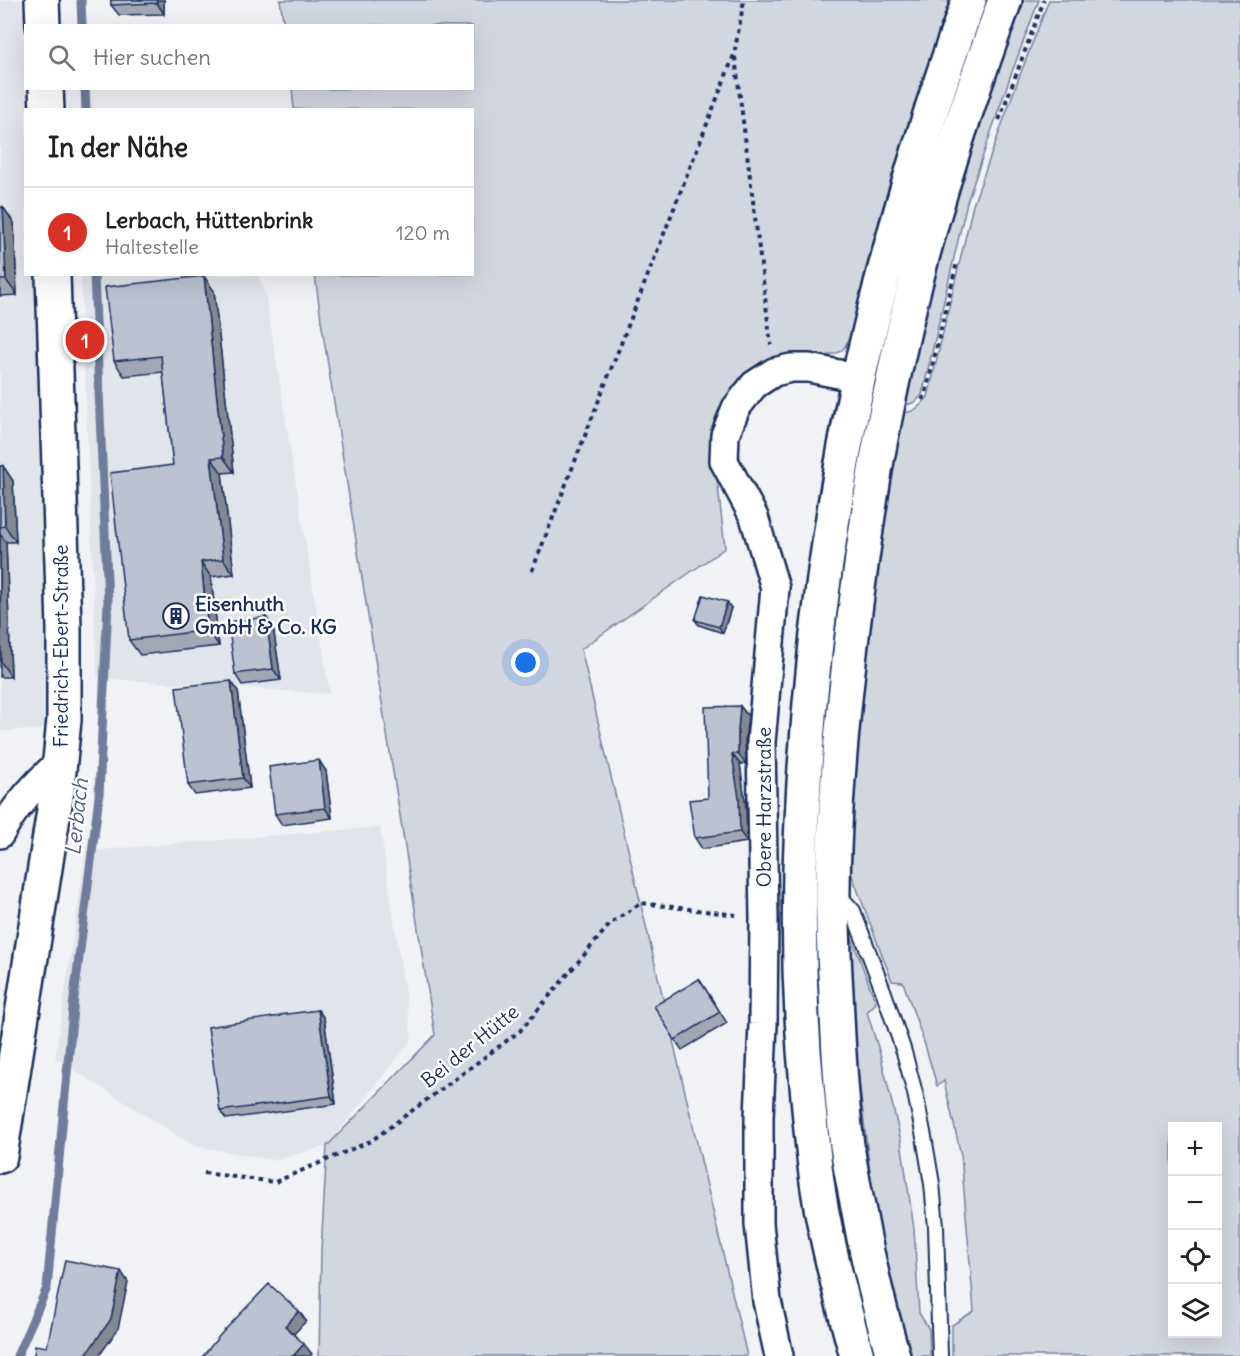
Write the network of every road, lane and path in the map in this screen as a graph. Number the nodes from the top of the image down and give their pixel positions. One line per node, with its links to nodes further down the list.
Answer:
1 (42, 0): 6 (main road)
2 (744, 0): 7 (path)
3 (969, 0): 14 (main road)
4 (1005, 0): 19 (main road)
5 (1044, 0): 10 (path)
6 (43, 24)
7 (735, 54): 13 (path); 16 (path)
8 (46, 90): 9 (main road)
9 (47, 108)
10 (999, 121)
11 (957, 260): 15 (path)
12 (53, 276): 17 (main road, Friedrich-Ebert-Straße)
13 (774, 372): 14 (street, Obere Harzstraße); 20 (street, Obere Harzstraße)
14 (858, 378): 24 (main road)
15 (925, 396)
16 (532, 571)
17 (60, 762): 18 (street); 21 (main road, Friedrich-Ebert-Straße)
18 (0, 834)
19 (833, 888): 25 (main road); 26 (lane)
20 (764, 918): 22 (path, Bei der Hütte); 23 (street, Obere Harzstraße)
21 (0, 1156)
22 (204, 1173)
23 (778, 1356)
24 (856, 1356)
25 (892, 1356)
26 (940, 1356)

